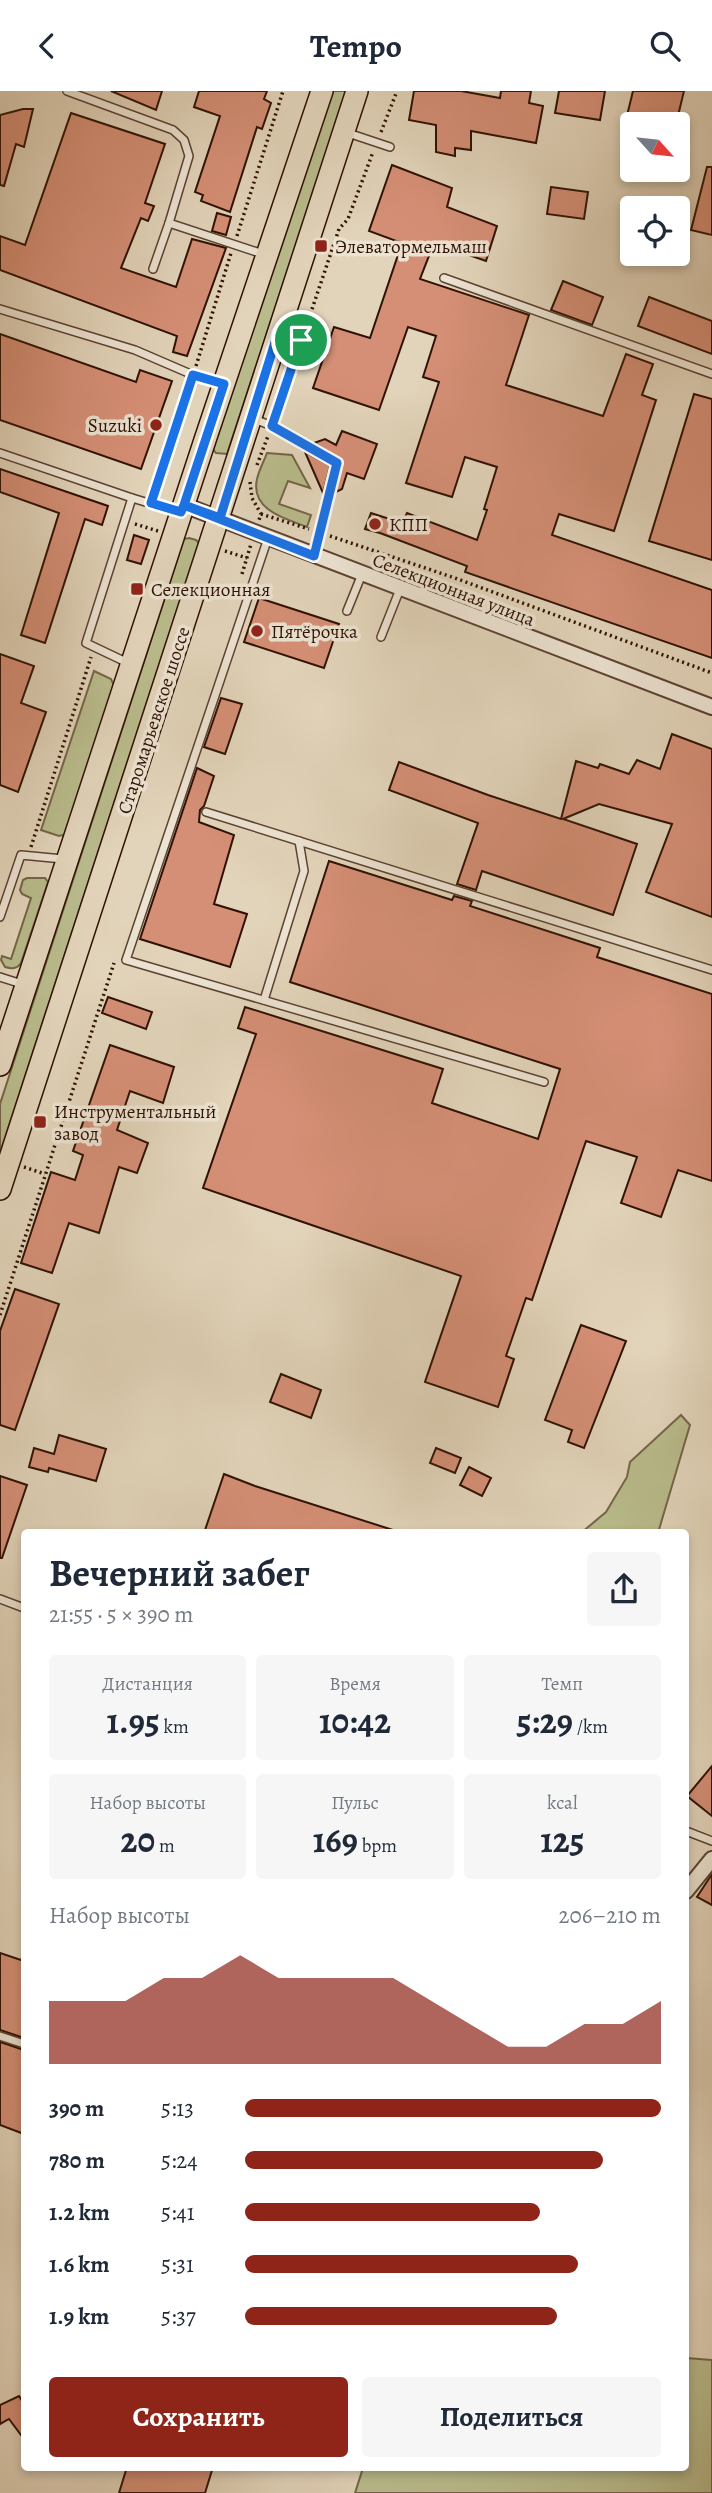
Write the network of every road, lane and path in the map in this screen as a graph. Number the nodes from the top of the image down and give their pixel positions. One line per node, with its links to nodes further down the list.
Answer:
1 (67, 91): 8 (lane)
2 (323, 91): 9 (main road, Старомарьевское шоссе)
3 (358, 91): 5 (main road, Старомарьевское шоссе)
4 (397, 91): 6 (path)
5 (344, 132): 6 (lane); 13 (main road, Старомарьевское шоссе)
6 (377, 142): 7 (lane); 14 (path)
7 (390, 147)
8 (169, 223): 9 (lane); 10 (lane)
9 (267, 255): 18 (main road, Старомарьевское шоссе)
10 (153, 269)
11 (444, 278): 16 (lane)
12 (0, 309): 17 (lane)
13 (278, 333): 14 (lane); 19 (main road, Старомарьевское шоссе)
14 (301, 340): 15 (lane); 20 (path)
15 (320, 345)
16 (712, 374)
17 (193, 375): 18 (lane); 23 (lane)
18 (224, 384): 24 (main road, Старомарьевское шоссе)
19 (250, 417): 20 (lane); 26 (main road, Старомарьевское шоссе)
20 (272, 426): 25 (path); 27 (lane)
21 (0, 453): 22 (lane)
22 (132, 498): 23 (lane); 35 (lane)
23 (151, 503): 24 (lane)
24 (182, 509): 26 (street, Селекционная улица); 36 (main road, Старомарьевское шоссе)
25 (261, 514): 27 (path); 28 (path)
26 (220, 518): 28 (street, Селекционная улица); 51 (main road, Старомарьевское шоссе)
27 (319, 532): 29 (lane); 37 (path)
28 (262, 536): 29 (street, Селекционная улица); 31 (path); 48 (lane)
29 (314, 556): 30 (street, Селекционная улица)
30 (362, 574): 32 (street, Селекционная улица); 33 (lane)
31 (238, 584)
32 (400, 589): 34 (lane); 38 (street, Селекционная улица)
33 (347, 611)
34 (381, 637)
35 (94, 647): 36 (lane); 41 (path)
36 (131, 665): 42 (main road, Старомарьевское шоссе)
37 (712, 673)
38 (712, 707)
39 (206, 812): 40 (lane)
40 (299, 841): 45 (lane); 48 (lane)
41 (28, 856): 42 (lane); 43 (lane)
42 (67, 860): 47 (main road, Старомарьевское шоссе)
43 (0, 917)
44 (117, 954): 52 (path)
45 (712, 970)
46 (0, 977): 47 (lane)
47 (26, 985): 49 (main road, Старомарьевское шоссе)
48 (264, 1000): 50 (lane)
49 (0, 1065)
50 (544, 1083)
51 (0, 1189)
52 (0, 1315)
53 (0, 1599): 54 (lane)
54 (21, 1607)
55 (689, 1832): 56 (lane)
56 (712, 1841)
57 (712, 1859): 58 (street)
58 (689, 1887)
59 (0, 2036): 60 (lane)
60 (21, 2043)

